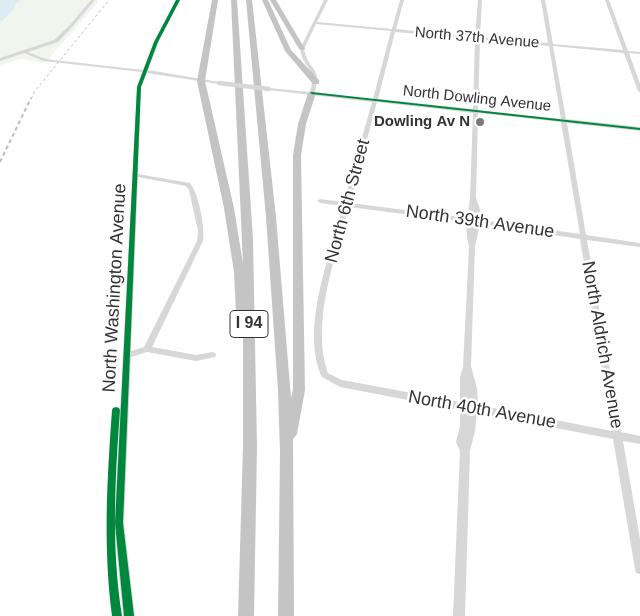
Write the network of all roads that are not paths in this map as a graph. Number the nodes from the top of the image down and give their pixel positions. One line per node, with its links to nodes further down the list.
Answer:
1 (93, 0): 18 (street)
2 (178, 0): 22 (street, North Washington Avenue)
3 (214, 0): 23 (highway)
4 (234, 0): 42 (highway, I 94)
5 (249, 0): 45 (highway, I 94)
6 (265, 0): 24 (highway)
7 (273, 0): 17 (highway)
8 (326, 0): 13 (street)
9 (402, 0): 14 (street, North 6th Street)
10 (480, 0): 15 (street)
11 (543, 0): 16 (street, North Aldrich Avenue)
12 (607, 0): 19 (street)
13 (314, 23): 14 (street, North 37th Avenue); 17 (street)
14 (394, 30): 15 (street, North 37th Avenue); 27 (street, North 6th Street)
15 (479, 38): 16 (street, North 37th Avenue); 28 (street)
16 (550, 45): 19 (street, North 37th Avenue); 29 (street, North Aldrich Avenue)
17 (302, 49): 24 (street)
18 (24, 52): 21 (street); 22 (street, North Dowling Avenue)
19 (626, 52): 20 (street, North 37th Avenue); 25 (street)
20 (640, 53)
21 (0, 60)
22 (144, 72): 23 (street, North Dowling Avenue); 31 (street, North Washington Avenue)
23 (201, 81): 26 (street, North Dowling Avenue, bridge); 42 (highway)
24 (316, 82): 26 (street)
25 (640, 91)
26 (312, 93): 27 (street, North Dowling Avenue); 45 (highway)
27 (375, 100): 28 (street, North Dowling Avenue); 33 (street, North 6th Street)
28 (476, 111): 29 (street, North Dowling Avenue); 34 (street)
29 (563, 121): 30 (street, North Dowling Avenue); 35 (street, North Aldrich Avenue)
30 (640, 129)
31 (135, 175): 37 (street); 38 (street, North Washington Avenue)
32 (320, 201): 33 (street, North 39th Avenue)
33 (348, 204): 34 (street, North 39th Avenue); 40 (street, North 6th Street)
34 (473, 221): 35 (street, North 39th Avenue); 41 (street)
35 (583, 236): 36 (street, North 39th Avenue); 43 (street, North Aldrich Avenue)
36 (640, 245)
37 (147, 349): 38 (street); 39 (street)
38 (127, 355): 47 (street, North Washington Avenue)
39 (212, 355)
40 (325, 375): 41 (street, North 40th Avenue)
41 (468, 407): 43 (street, North 40th Avenue); 50 (street)
42 (249, 408): 48 (highway, I 94)
43 (618, 436): 44 (street, North 40th Avenue); 46 (street, North Aldrich Avenue)
44 (640, 440)
45 (287, 453): 49 (highway, I 94)
46 (640, 569)
47 (129, 616)
48 (246, 616)
49 (286, 616)
50 (459, 616)

